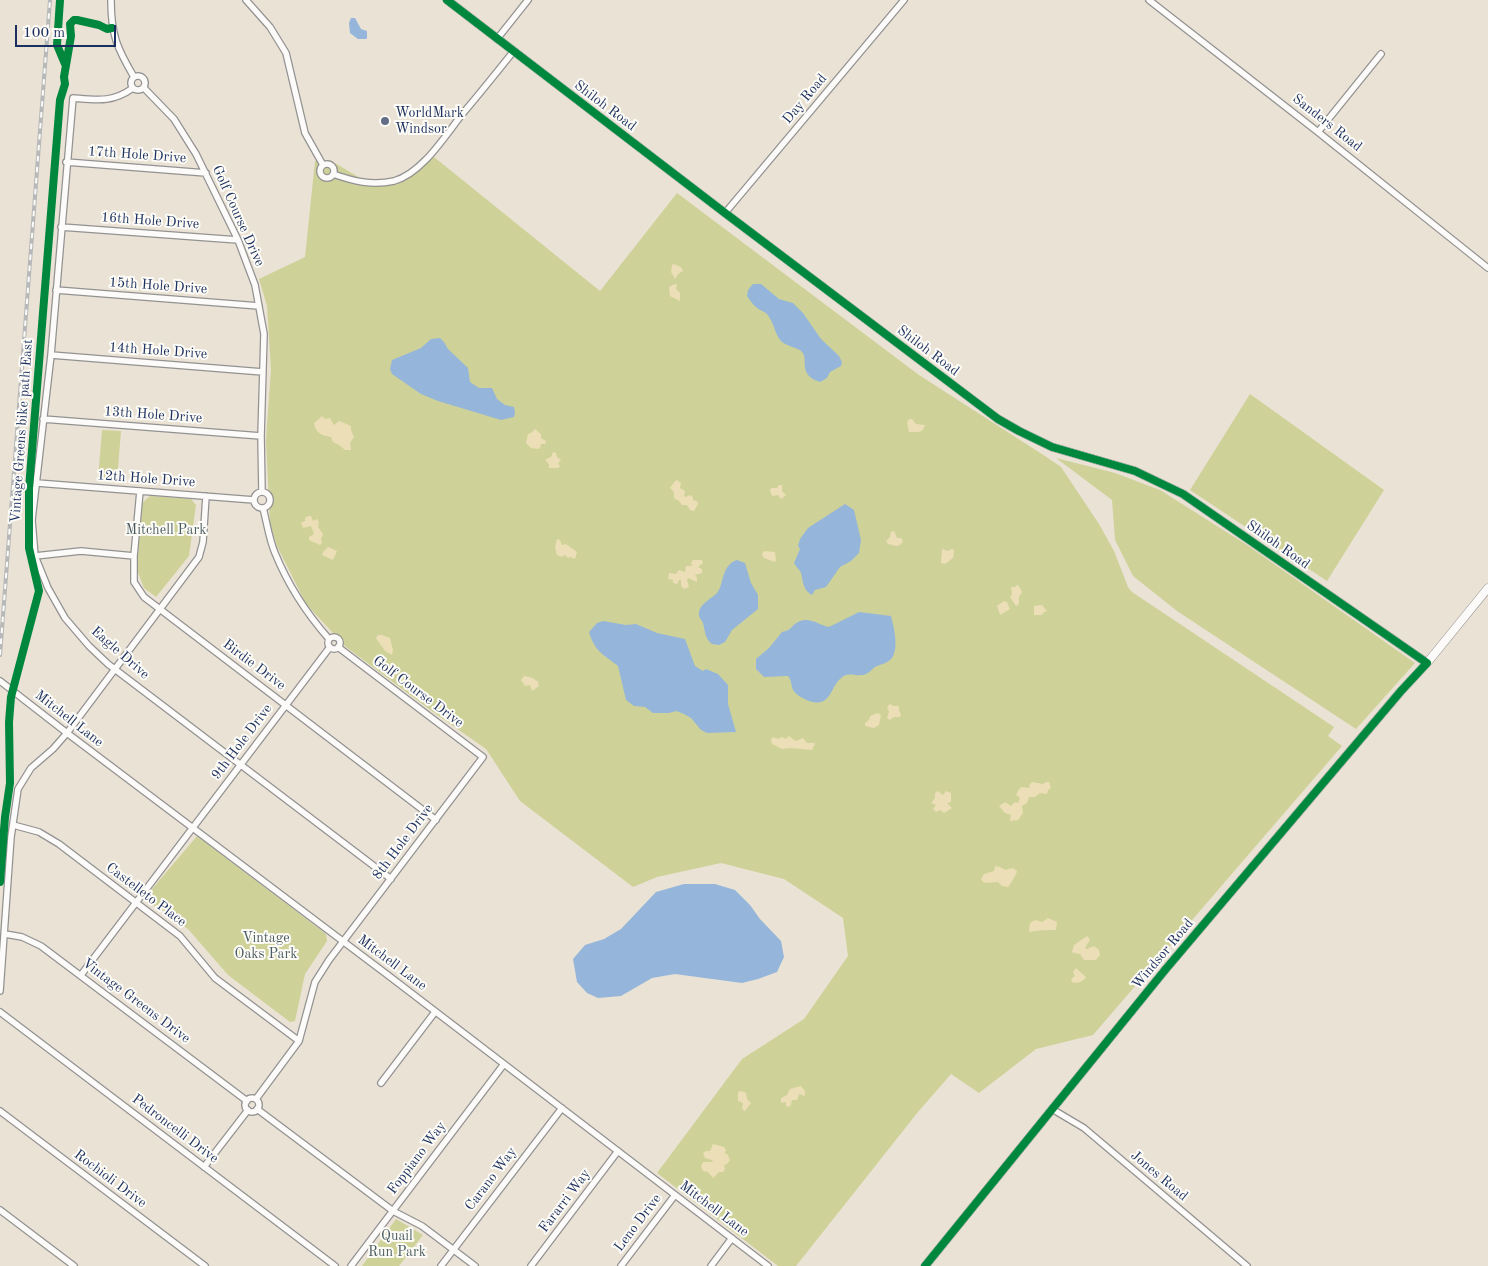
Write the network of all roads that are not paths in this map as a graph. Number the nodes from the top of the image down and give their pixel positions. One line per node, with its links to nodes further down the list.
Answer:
1 (111, 0): 10 (street)
2 (246, 0): 15 (street)
3 (447, 0): 7 (main road, Shiloh Road)
4 (528, 0): 7 (street)
5 (904, 0): 18 (street, Day Road)
6 (1149, 0): 13 (street, Sanders Road)
7 (497, 39): 8 (main road, Shiloh Road)
8 (513, 52): 17 (street); 18 (main road, Shiloh Road)
9 (1381, 54): 13 (street)
10 (134, 77): 11 (street); 12 (street)
11 (133, 88): 12 (street); 14 (street, Eagle Drive)
12 (144, 88): 16 (street, Golf Course Drive)
13 (1318, 132): 21 (street, Sanders Road)
14 (66, 162): 16 (street, 17th Hole Drive); 19 (street, Eagle Drive)
15 (323, 165): 17 (street); 17 (street)
16 (206, 173): 20 (street, Golf Course Drive)
17 (333, 174)
18 (724, 213): 41 (main road, Shiloh Road)
19 (61, 226): 20 (street, 16th Hole Drive); 22 (street, Eagle Drive)
20 (238, 240): 23 (street, Golf Course Drive)
21 (1488, 268)
22 (56, 290): 23 (street, 15th Hole Drive); 24 (street, Eagle Drive)
23 (259, 306): 25 (street, Golf Course Drive)
24 (51, 355): 25 (street, 14th Hole Drive); 26 (street, Eagle Drive)
25 (263, 372): 27 (street, Golf Course Drive)
26 (43, 419): 27 (street, 13th Hole Drive); 28 (street, Eagle Drive)
27 (261, 436): 30 (street, Golf Course Drive)
28 (36, 483): 29 (street, 12th Hole Drive); 34 (street, Eagle Drive)
29 (140, 491): 31 (street, 12th Hole Drive); 35 (street, Birdie Drive)
30 (262, 492): 32 (street); 33 (street)
31 (206, 496): 32 (street, 12th Hole Drive); 37 (street)
32 (254, 500): 33 (street)
33 (263, 508): 38 (street)
34 (35, 556): 35 (street); 42 (street, Eagle Drive)
35 (134, 556): 37 (street, Birdie Drive)
36 (1488, 588): 41 (main road, Windsor Road)
37 (160, 609): 42 (street); 44 (street, Birdie Drive)
38 (329, 639): 39 (street); 40 (street)
39 (338, 647): 40 (street); 46 (street, Golf Course Drive)
40 (330, 648): 44 (street, 9th Hole Drive)
41 (1428, 663): 66 (main road, Windsor Road)
42 (115, 668): 45 (street); 47 (street, Eagle Drive)
43 (0, 681): 45 (street, Mitchell Lane)
44 (286, 705): 47 (street, 9th Hole Drive); 48 (street, Birdie Drive)
45 (67, 733): 49 (street); 50 (street, Mitchell Lane)
46 (483, 757): 48 (street, 8th Hole Drive)
47 (241, 765): 50 (street, 9th Hole Drive); 51 (street, Eagle Drive)
48 (436, 820): 51 (street, 8th Hole Drive)
49 (13, 825): 52 (street, Castelleto Place); 53 (street)
50 (193, 828): 52 (street, 9th Hole Drive); 54 (street, Mitchell Lane)
51 (391, 879): 54 (street, 8th Hole Drive)
52 (136, 903): 55 (street, 9th Hole Drive); 59 (street, Castelleto Place)
53 (5, 934): 55 (street, Vintage Greens Drive); 56 (street)
54 (343, 942): 58 (street, Mitchell Lane); 59 (street, 8th Hole Drive)
55 (81, 975): 63 (street, Vintage Greens Drive)
56 (0, 992)
57 (0, 1012): 70 (street, Pedroncelli Drive)
58 (435, 1012): 60 (street, Mitchell Lane); 61 (street)
59 (299, 1041): 62 (street)
60 (504, 1064): 64 (street, Mitchell Lane); 73 (street, Foppiano Way)
61 (381, 1083)
62 (256, 1099): 63 (street); 65 (street)
63 (247, 1101): 67 (street)
64 (562, 1108): 69 (street, Mitchell Lane); 75 (street, Carano Way)
65 (257, 1109): 67 (street); 73 (street)
66 (1052, 1109): 86 (main road, Windsor Road); 87 (street, Jones Road)
67 (248, 1110): 70 (street)
68 (0, 1111): 77 (street, Rochioli Drive)
69 (618, 1151): 71 (street, Mitchell Lane); 82 (street, Fararri Way)
70 (204, 1167): 78 (street, Pedroncelli Drive)
71 (675, 1195): 74 (street, Mitchell Lane); 83 (street, Leno Drive)
72 (0, 1210): 76 (street)
73 (393, 1211): 75 (street); 79 (street, Foppiano Way)
74 (732, 1238): 84 (street); 85 (street, Mitchell Lane)
75 (454, 1249): 80 (street, Carano Way); 81 (street)
76 (74, 1266)
77 (206, 1266)
78 (335, 1266)
79 (351, 1266)
80 (441, 1266)
81 (475, 1266)
82 (531, 1266)
83 (621, 1266)
84 (711, 1266)
85 (768, 1266)
86 (925, 1266)
87 (1247, 1266)

